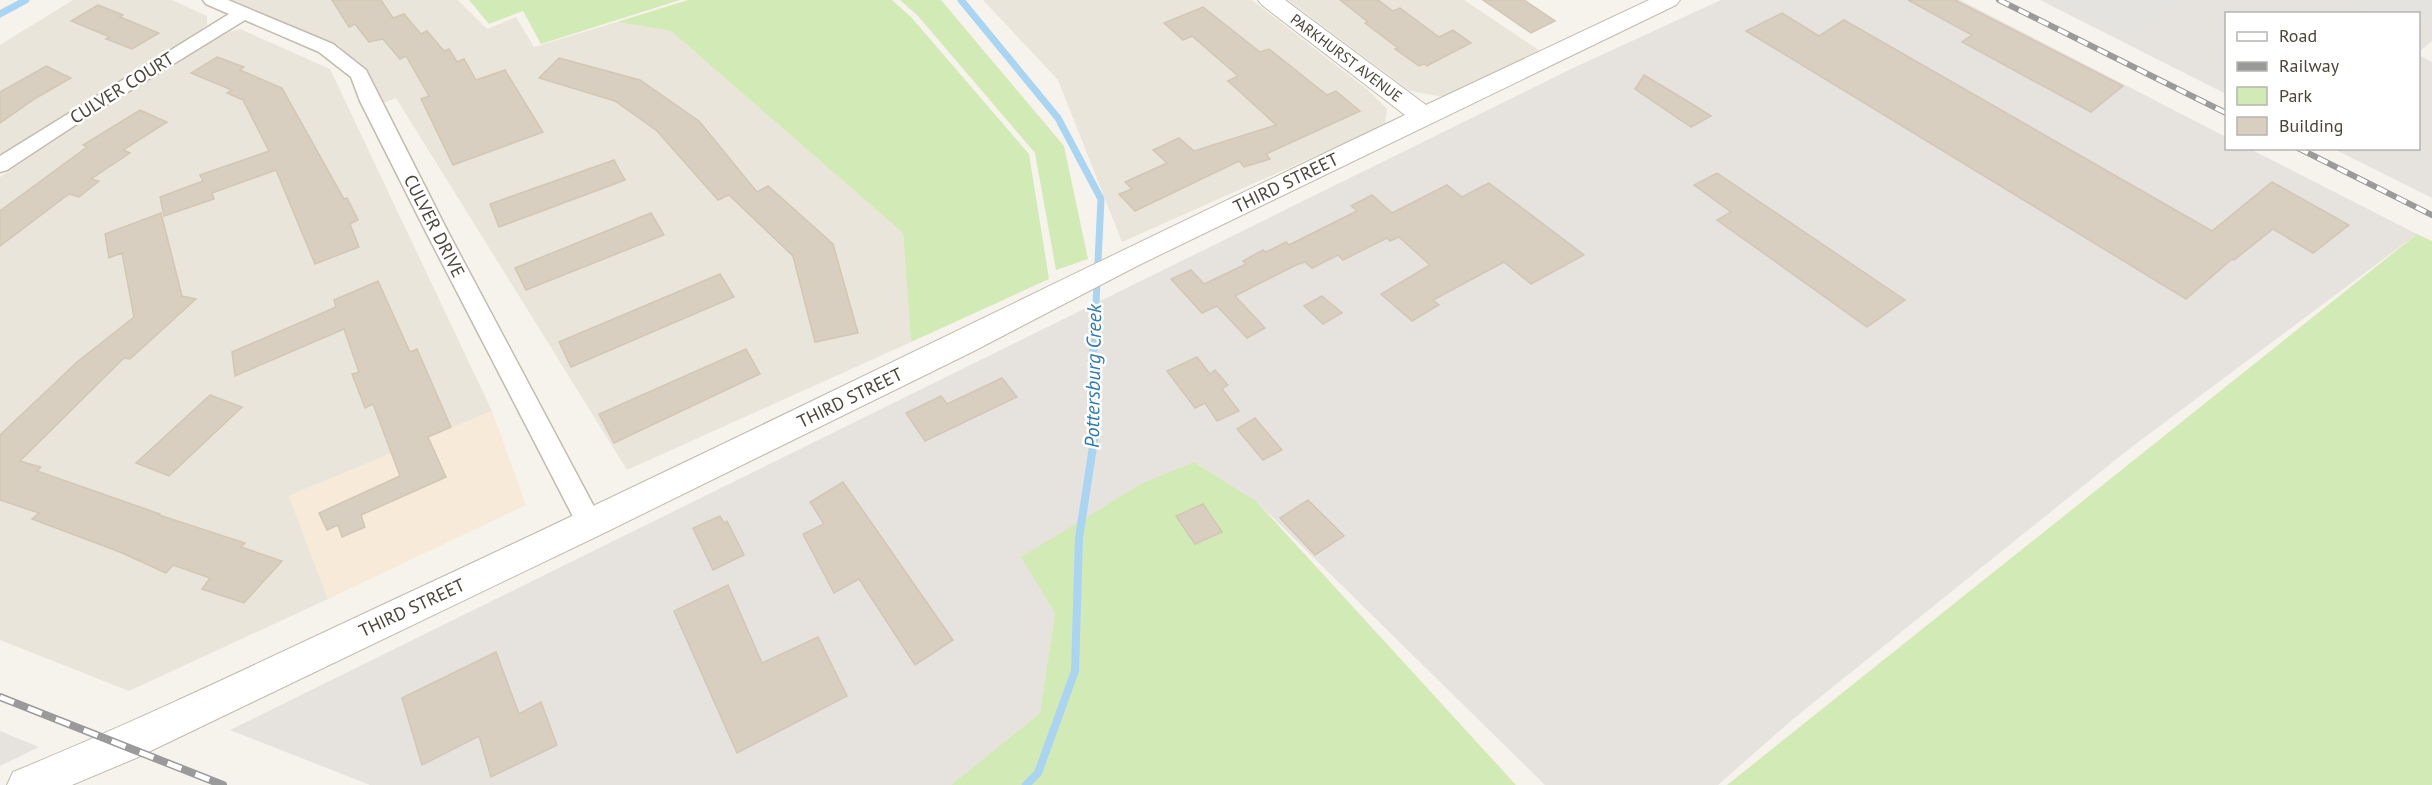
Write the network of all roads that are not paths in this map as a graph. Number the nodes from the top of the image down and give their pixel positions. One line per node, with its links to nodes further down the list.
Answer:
1 (212, 0): 4 (street, CULVER DRIVE)
2 (1270, 0): 5 (street, PARKHURST AVENUE)
3 (1668, 0): 5 (street, THIRD STREET)
4 (244, 13): 6 (street, CULVER COURT); 7 (street, CULVER DRIVE)
5 (1423, 116): 7 (street, THIRD STREET)
6 (0, 165)
7 (590, 524): 8 (street, THIRD STREET)
8 (27, 785)

